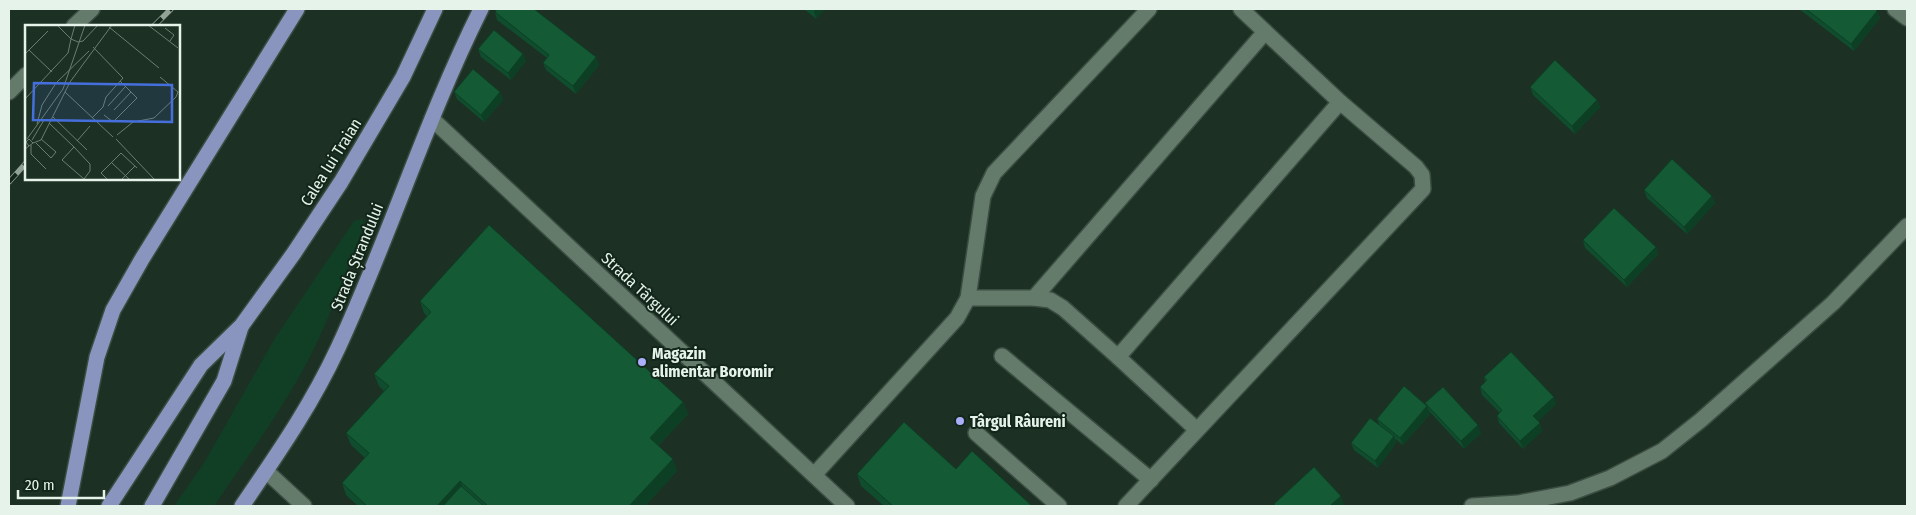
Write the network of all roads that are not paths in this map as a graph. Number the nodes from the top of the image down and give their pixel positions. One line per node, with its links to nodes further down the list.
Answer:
1 (92, 9): 9 (street)
2 (297, 9): 26 (main road)
3 (435, 9): 18 (main road, Calea lui Traian)
4 (481, 9): 14 (main road, Strada Ștrandului)
5 (1149, 9): 16 (street)
6 (1241, 9): 10 (street)
7 (1895, 9): 8 (street)
8 (1907, 18)
9 (75, 25)
10 (1265, 32): 13 (street); 17 (street)
11 (25, 76): 12 (street)
12 (9, 92)
13 (1340, 102): 20 (street); 21 (street)
14 (432, 118): 23 (main road, Strada Ștrandului); 24 (street, Strada Târgului)
15 (1907, 226): 34 (street)
16 (968, 298): 17 (street); 24 (street)
17 (1034, 298): 20 (street)
18 (242, 325): 27 (main road, Calea lui Traian); 28 (main road, Calea lui Traian)
19 (1002, 356): 25 (street)
20 (1118, 357): 21 (street)
21 (1197, 430): 25 (street)
22 (976, 433): 32 (street)
23 (266, 471): 29 (main road, Strada Ștrandului); 30 (street)
24 (814, 475): 31 (street, Strada Târgului)
25 (1151, 480): 33 (street)
26 (68, 506)
27 (109, 506)
28 (152, 506)
29 (242, 506)
30 (304, 506)
31 (847, 506)
32 (1059, 506)
33 (1126, 506)
34 (1472, 506)

